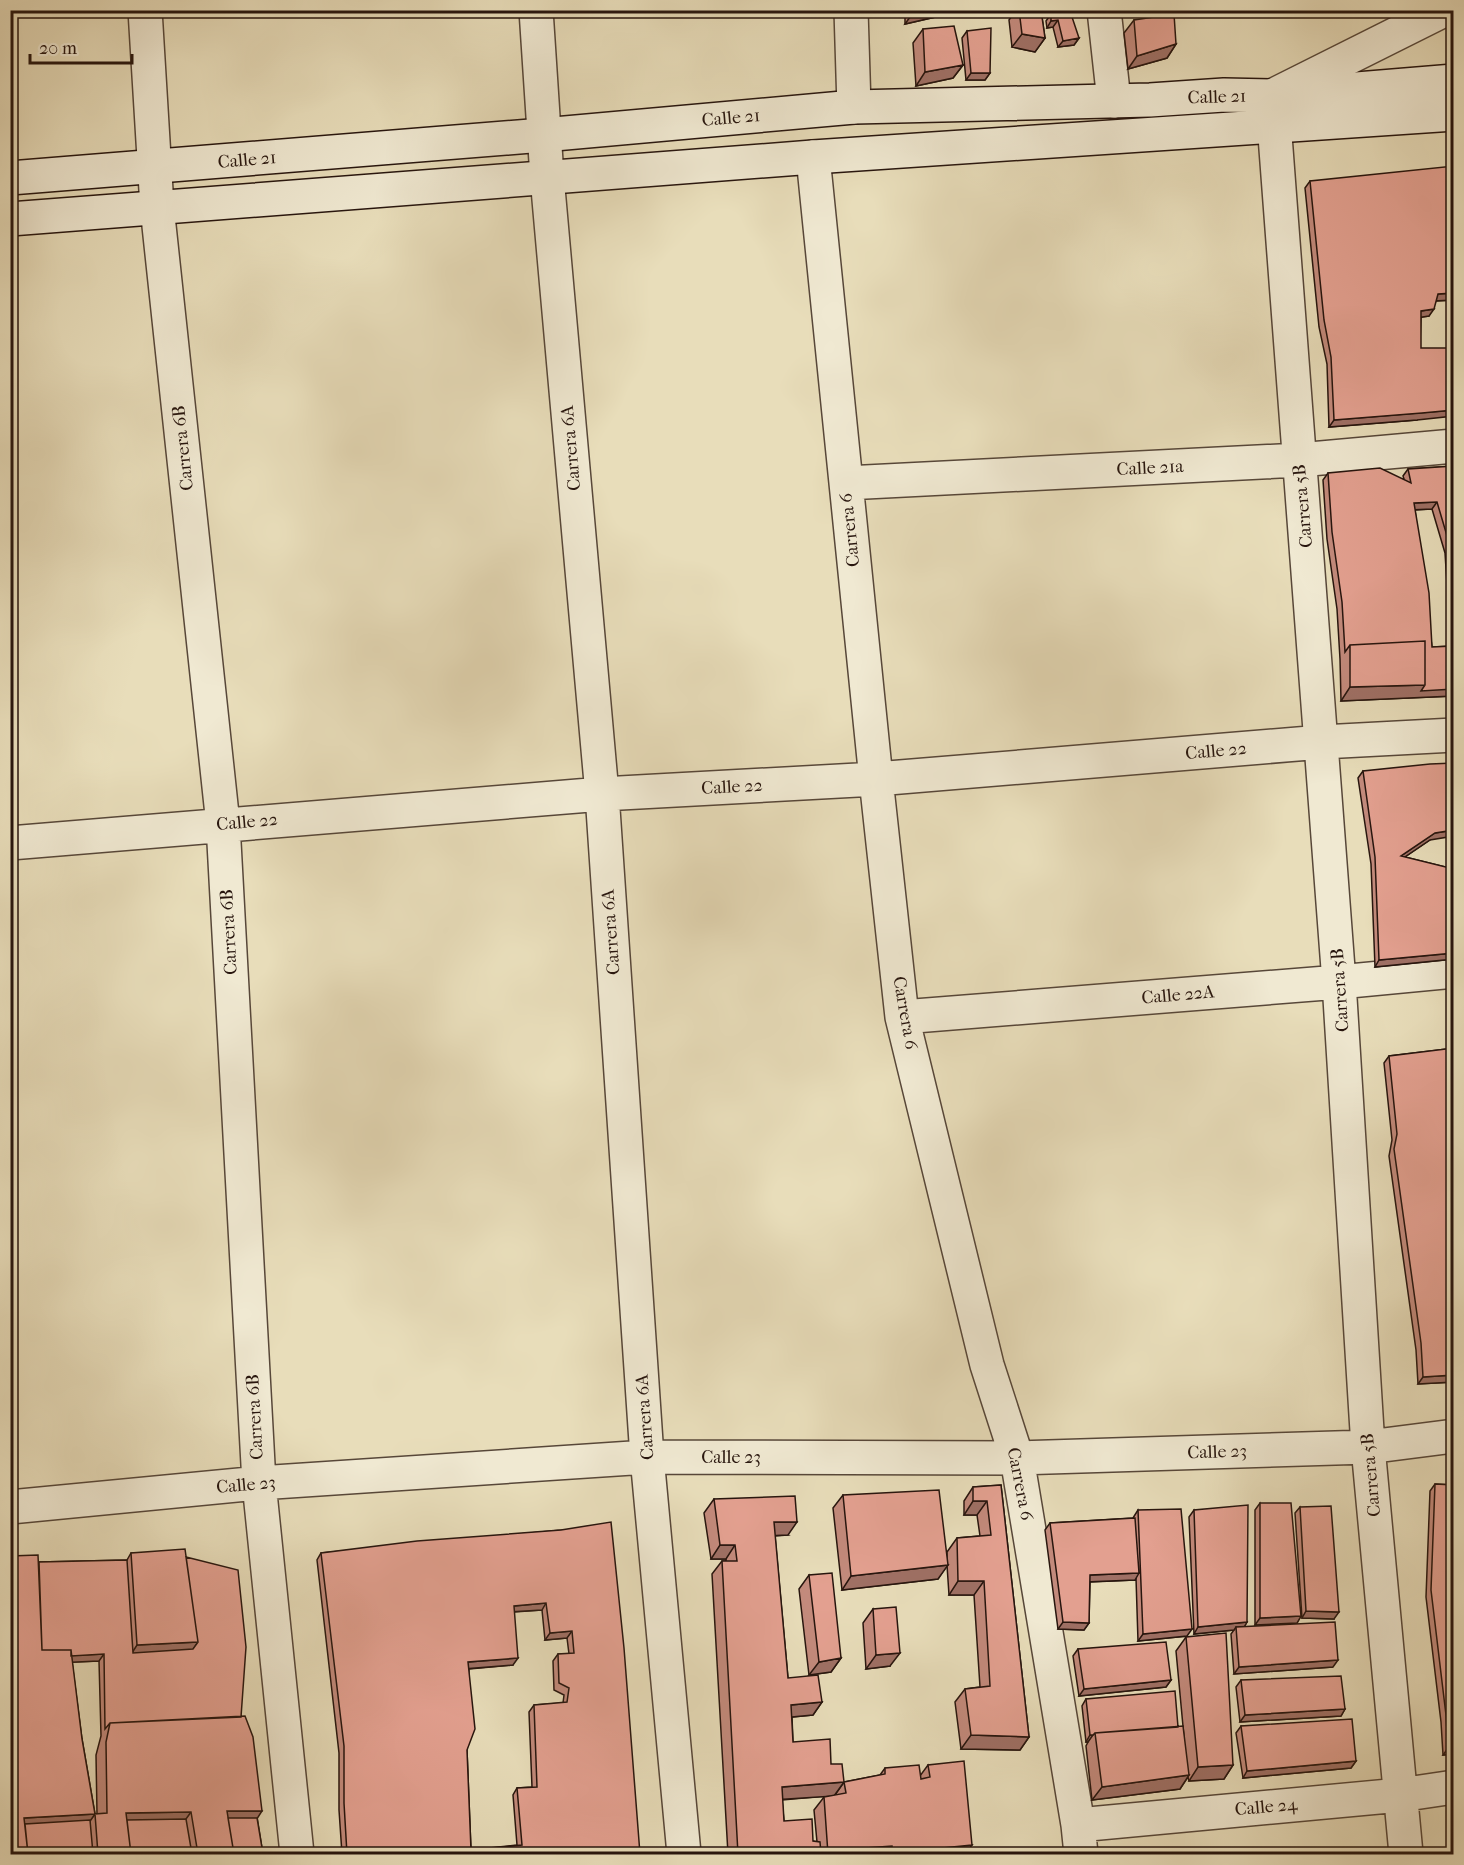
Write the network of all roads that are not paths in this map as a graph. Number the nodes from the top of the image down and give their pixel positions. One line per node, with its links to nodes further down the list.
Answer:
1 (145, 10): 13 (street, Carrera 6B)
2 (536, 10): 11 (street, Carrera 6A)
3 (851, 10): 8 (street)
4 (1104, 10): 7 (street)
5 (1444, 10): 9 (street)
6 (1454, 81): 9 (street, Calle 21)
7 (1114, 101): 8 (street, Calle 21); 9 (street, Calle 21)
8 (854, 107): 11 (street, Calle 21)
9 (1273, 111): 10 (street, Calle 21); 12 (street, Calle 21); 19 (street, Carrera 5B)
10 (1454, 114)
11 (543, 135): 13 (street, Calle 21); 14 (street, Carrera 6A)
12 (813, 157): 14 (street, Calle 21); 20 (street, Carrera 6)
13 (154, 167): 15 (street, Calle 21); 16 (street, Carrera 6B)
14 (547, 177): 16 (street, Calle 21); 24 (street, Carrera 6A)
15 (10, 178)
16 (157, 207): 17 (street, Calle 21); 25 (street, Carrera 6B)
17 (10, 219)
18 (1454, 446): 19 (street, Calle 21a)
19 (1299, 460): 20 (street, Calle 21a); 22 (street, Carrera 5B)
20 (846, 483): 23 (street, Carrera 6)
21 (1454, 735): 22 (street, Calle 22)
22 (1322, 742): 23 (street, Calle 22); 28 (street, Carrera 5B)
23 (876, 779): 24 (street, Calle 22); 29 (street, Carrera 6)
24 (602, 794): 25 (street, Calle 22); 32 (street, Carrera 6A)
25 (223, 824): 26 (street, Calle 22); 34 (street, Carrera 6B)
26 (10, 843)
27 (1454, 971): 28 (street, Calle 22A)
28 (1340, 982): 29 (street, Calle 22A); 31 (street, Carrera 5B)
29 (902, 1017): 33 (street, Carrera 6)
30 (1454, 1436): 31 (street, Calle 23)
31 (1368, 1447): 33 (street, Calle 23); 37 (street, Carrera 5B)
32 (647, 1457): 33 (street, Calle 23); 34 (street, Calle 23); 40 (street, Carrera 6A)
33 (1017, 1458): 38 (street, Carrera 6)
34 (259, 1483): 35 (street, Calle 23); 39 (street, Carrera 6B)
35 (10, 1507)
36 (1454, 1788): 37 (street, Calle 24)
37 (1400, 1795): 38 (street, Calle 24); 41 (street, Carrera 5B)
38 (1079, 1840)
39 (297, 1854)
40 (684, 1854)
41 (1406, 1854)

